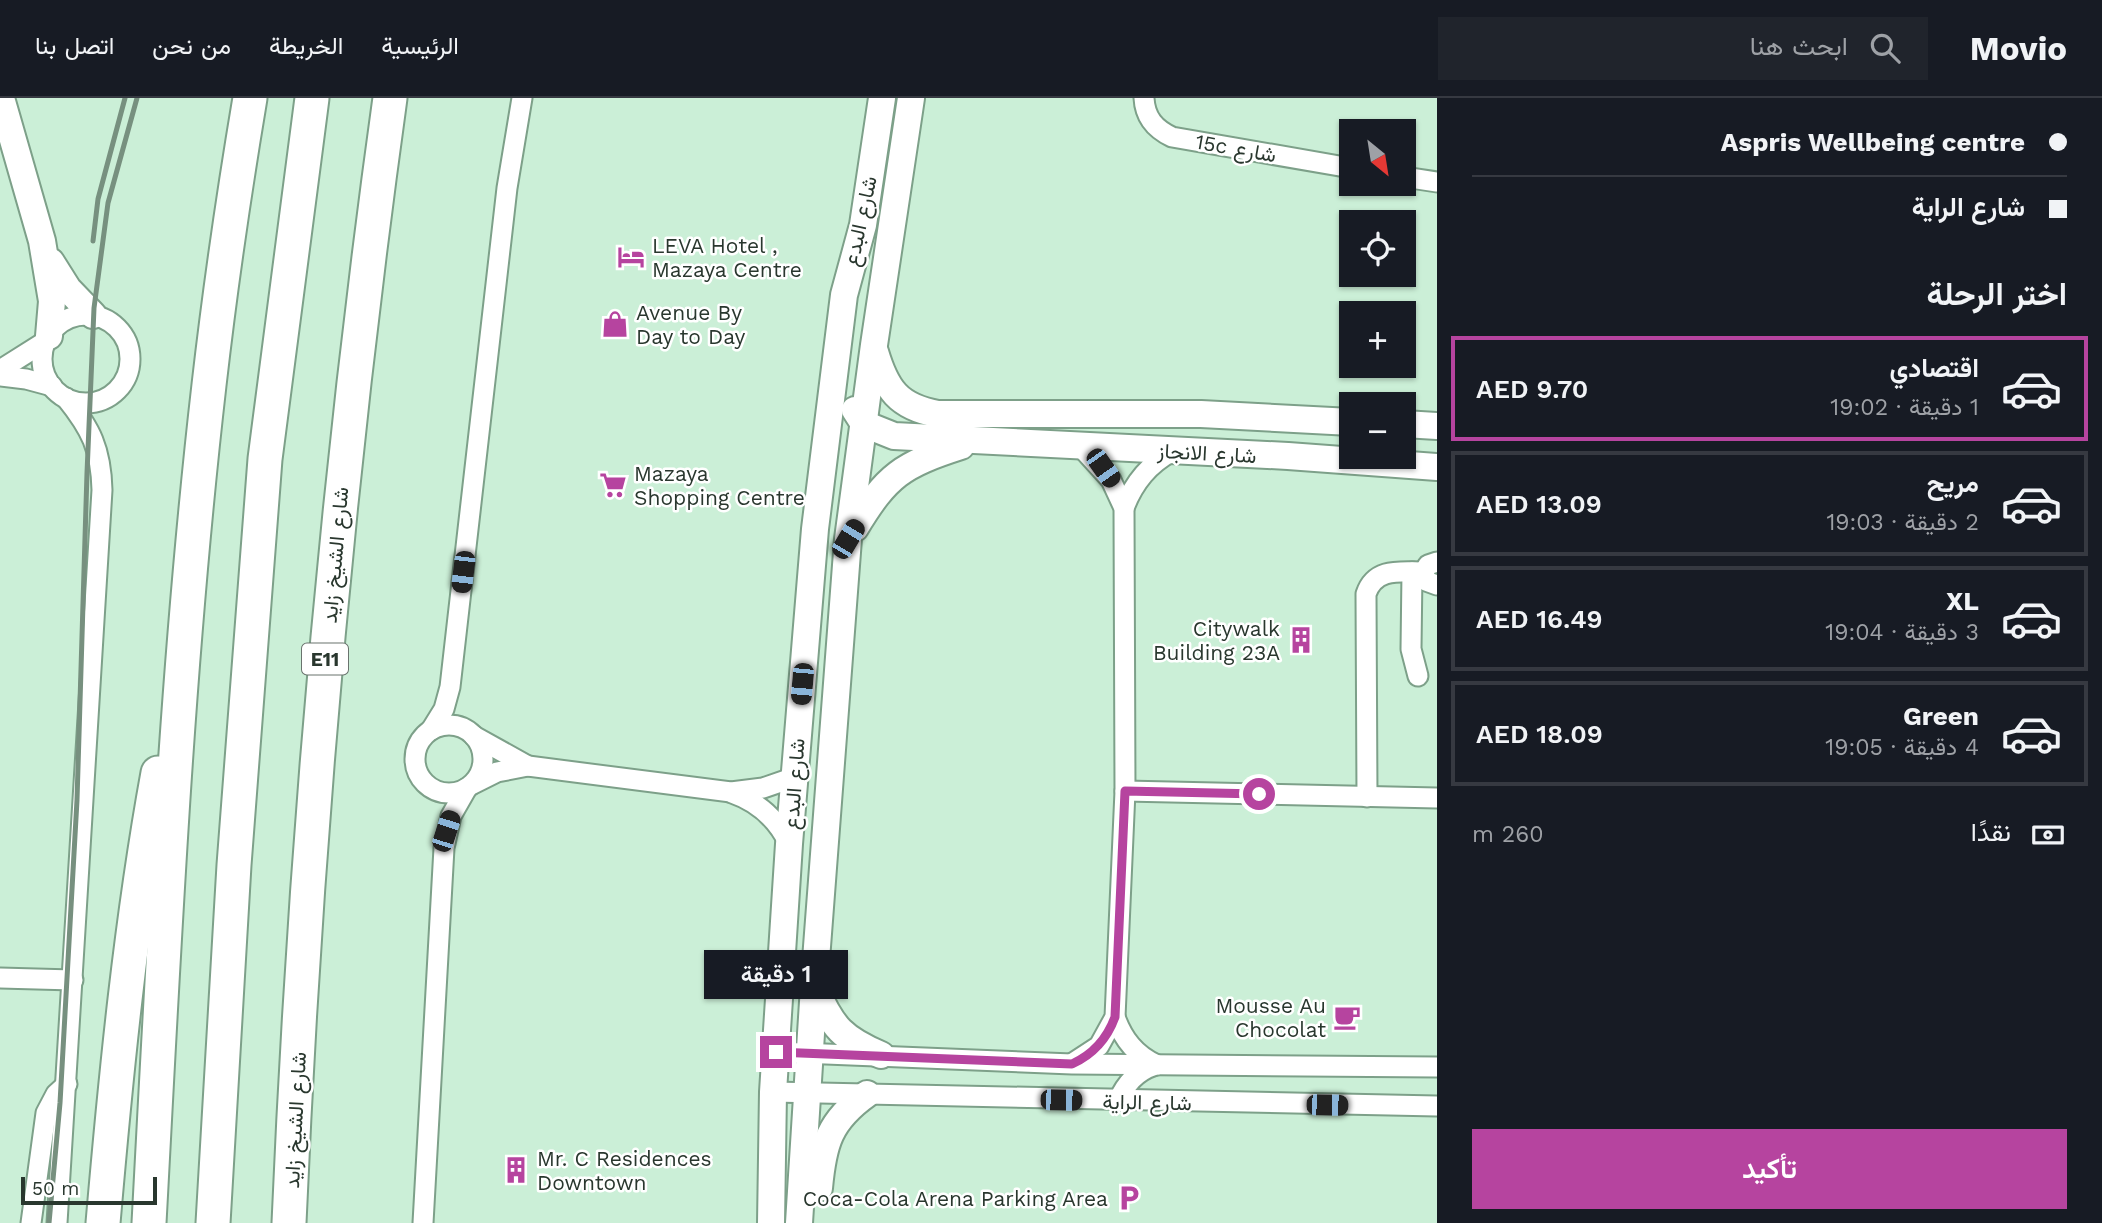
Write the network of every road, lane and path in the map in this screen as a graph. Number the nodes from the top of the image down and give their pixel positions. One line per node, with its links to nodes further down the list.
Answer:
1 (1, 98): 13 (main road)
2 (250, 98): 31 (highway)
3 (312, 98): 64 (highway)
4 (390, 98): 65 (highway, شارع الشيخ زايد / E11)
5 (522, 98): 32 (street)
6 (882, 98): 12 (main road, شارع البدع)
7 (911, 98): 16 (main road, شارع البدع)
8 (1144, 98): 9 (street, 15c شارع)
9 (1339, 166)
10 (1416, 179): 11 (street)
11 (1437, 182)
12 (863, 225): 21 (main road); 37 (main road, شارع البدع)
13 (42, 242): 14 (main road); 15 (main road)
14 (93, 315): 15 (street); 19 (street)
15 (48, 338): 17 (street); 19 (street)
16 (874, 345): 20 (main road, شارع الانجاز); 21 (main road, شارع البدع)
17 (0, 370)
18 (0, 376): 19 (street)
19 (59, 392): 45 (street)
20 (1339, 421)
21 (864, 424): 24 (main road); 29 (main road, شارع البدع)
22 (1416, 425): 23 (main road)
23 (1437, 426)
24 (974, 441): 25 (main road, شارع الانجاز); 29 (main road, شارع الانجاز)
25 (1081, 447): 26 (main road, شارع الانجاز); 28 (street)
26 (1173, 451): 27 (main road, شارع الانجاز); 28 (street)
27 (1437, 467)
28 (1124, 508): 39 (street)
29 (848, 539): 46 (main road, شارع البدع)
30 (1427, 573): 33 (street); 41 (street)
31 (184, 651): 62 (highway); 63 (highway)
32 (453, 654): 34 (street); 35 (street)
33 (1418, 676)
34 (431, 730): 35 (street); 38 (street)
35 (470, 733): 36 (street); 38 (street)
36 (528, 766): 38 (street); 40 (street)
37 (794, 777): 40 (street); 43 (main road, شارع البدع)
38 (470, 786): 66 (street)
39 (1125, 791): 41 (street); 47 (street)
40 (731, 792): 43 (street)
41 (1367, 797): 42 (street)
42 (1437, 798)
43 (789, 844): 48 (main road, شارع البدع)
44 (0, 978): 45 (street)
45 (73, 980): 54 (street)
46 (814, 986): 49 (main road, شارع البدع); 50 (main road)
47 (1115, 1017): 51 (street); 52 (street)
48 (776, 1052): 49 (street, شارع الراية); 55 (main road, شارع البدع)
49 (810, 1053): 50 (street, شارع الراية); 56 (main road, شارع البدع)
50 (881, 1055): 51 (street, شارع الراية)
51 (1072, 1064): 52 (street, شارع الراية)
52 (1157, 1065): 53 (street, شارع الراية); 58 (street)
53 (1437, 1067)
54 (66, 1084): 60 (street); 61 (street)
55 (773, 1092): 56 (street, شارع الراية); 67 (main road, شارع البدع)
56 (807, 1094): 57 (street, شارع الراية); 68 (main road, شارع البدع)
57 (867, 1094): 58 (street, شارع الراية); 68 (main road)
58 (1118, 1101): 59 (street, شارع الراية)
59 (1437, 1107)
60 (31, 1223)
61 (57, 1223)
62 (103, 1223)
63 (149, 1223)
64 (213, 1223)
65 (289, 1223)
66 (423, 1223)
67 (771, 1223)
68 (801, 1223)

